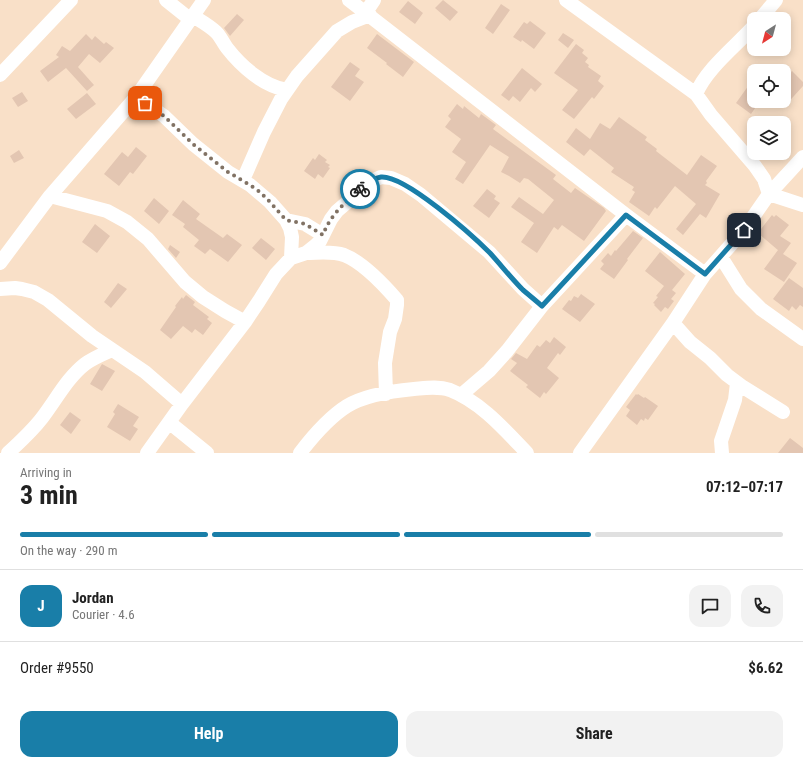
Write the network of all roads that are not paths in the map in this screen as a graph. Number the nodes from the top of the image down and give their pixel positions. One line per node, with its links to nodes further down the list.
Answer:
1 (72, 0): 12 (street)
2 (166, 0): 10 (street)
3 (204, 0): 10 (street)
4 (349, 0): 9 (street)
5 (374, 0): 9 (street)
6 (566, 0): 14 (street)
7 (776, 0): 8 (street)
8 (766, 12)
9 (368, 13): 13 (street); 21 (street)
10 (192, 18): 13 (street); 15 (street)
11 (747, 33): 14 (street)
12 (0, 75)
13 (287, 90): 17 (street)
14 (696, 94): 18 (street)
15 (136, 97): 17 (street); 19 (street)
16 (803, 157): 18 (street)
17 (243, 180): 22 (street)
18 (769, 194): 20 (street); 26 (street)
19 (50, 196): 27 (street); 31 (street)
20 (803, 205)
21 (626, 215): 28 (street); 30 (street)
22 (286, 220): 23 (street); 25 (street)
23 (323, 235): 24 (street); 30 (street)
24 (306, 253): 25 (street); 36 (street)
25 (291, 258): 31 (street)
26 (721, 258): 28 (street); 33 (street)
27 (0, 263)
28 (705, 274): 32 (street)
29 (0, 290): 34 (street)
30 (542, 306): 37 (street)
31 (245, 322): 38 (street)
32 (673, 323): 35 (street); 46 (street)
33 (803, 339)
34 (112, 350): 38 (street); 41 (street)
35 (737, 383): 39 (street); 47 (street)
36 (386, 394): 37 (street); 44 (street)
37 (461, 395): 45 (street)
38 (182, 404): 40 (street)
39 (783, 412)
40 (170, 423): 42 (street); 43 (street)
41 (8, 453)
42 (147, 453)
43 (207, 453)
44 (300, 453)
45 (527, 453)
46 (580, 453)
47 (722, 453)

